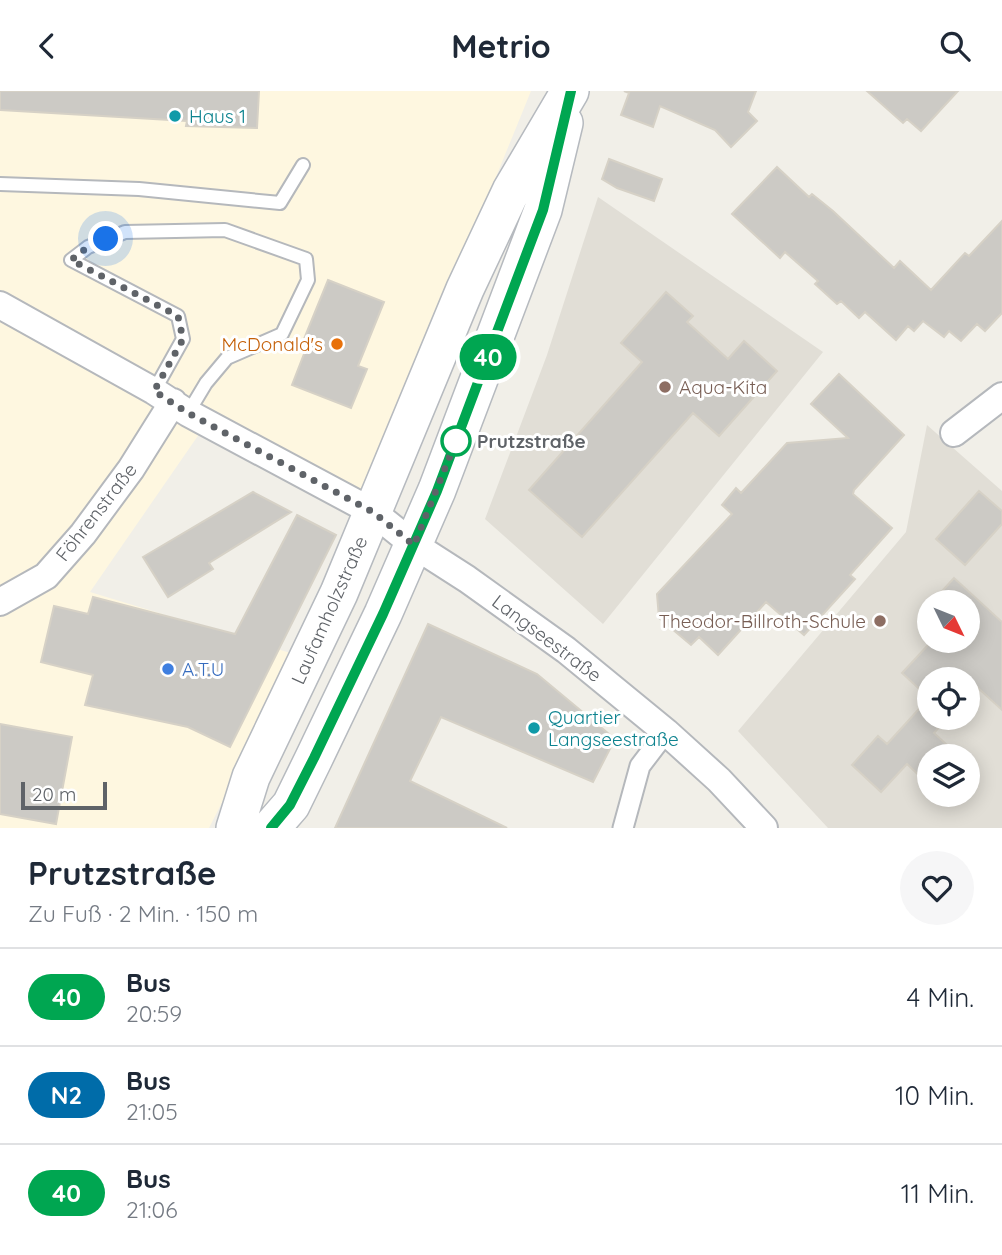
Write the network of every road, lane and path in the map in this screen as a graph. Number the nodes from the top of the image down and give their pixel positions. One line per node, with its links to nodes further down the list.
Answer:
1 (571, 91): 8 (main road, Laufamholzstraße); 9 (main road, Laufamholzstraße)
2 (303, 165): 3 (lane)
3 (0, 184)
4 (0, 305): 6 (street)
5 (1002, 396): 7 (street)
6 (172, 402): 6 (lane); 8 (street); 10 (street, Föhrenstraße)
7 (954, 433)
8 (373, 512): 9 (street); 12 (main road, Laufamholzstraße)
9 (414, 545): 11 (street, Langseestraße); 13 (main road, Laufamholzstraße)
10 (0, 602)
11 (666, 732): 14 (street); 15 (street, Langseestraße)
12 (236, 828)
13 (271, 828)
14 (623, 828)
15 (764, 828)

